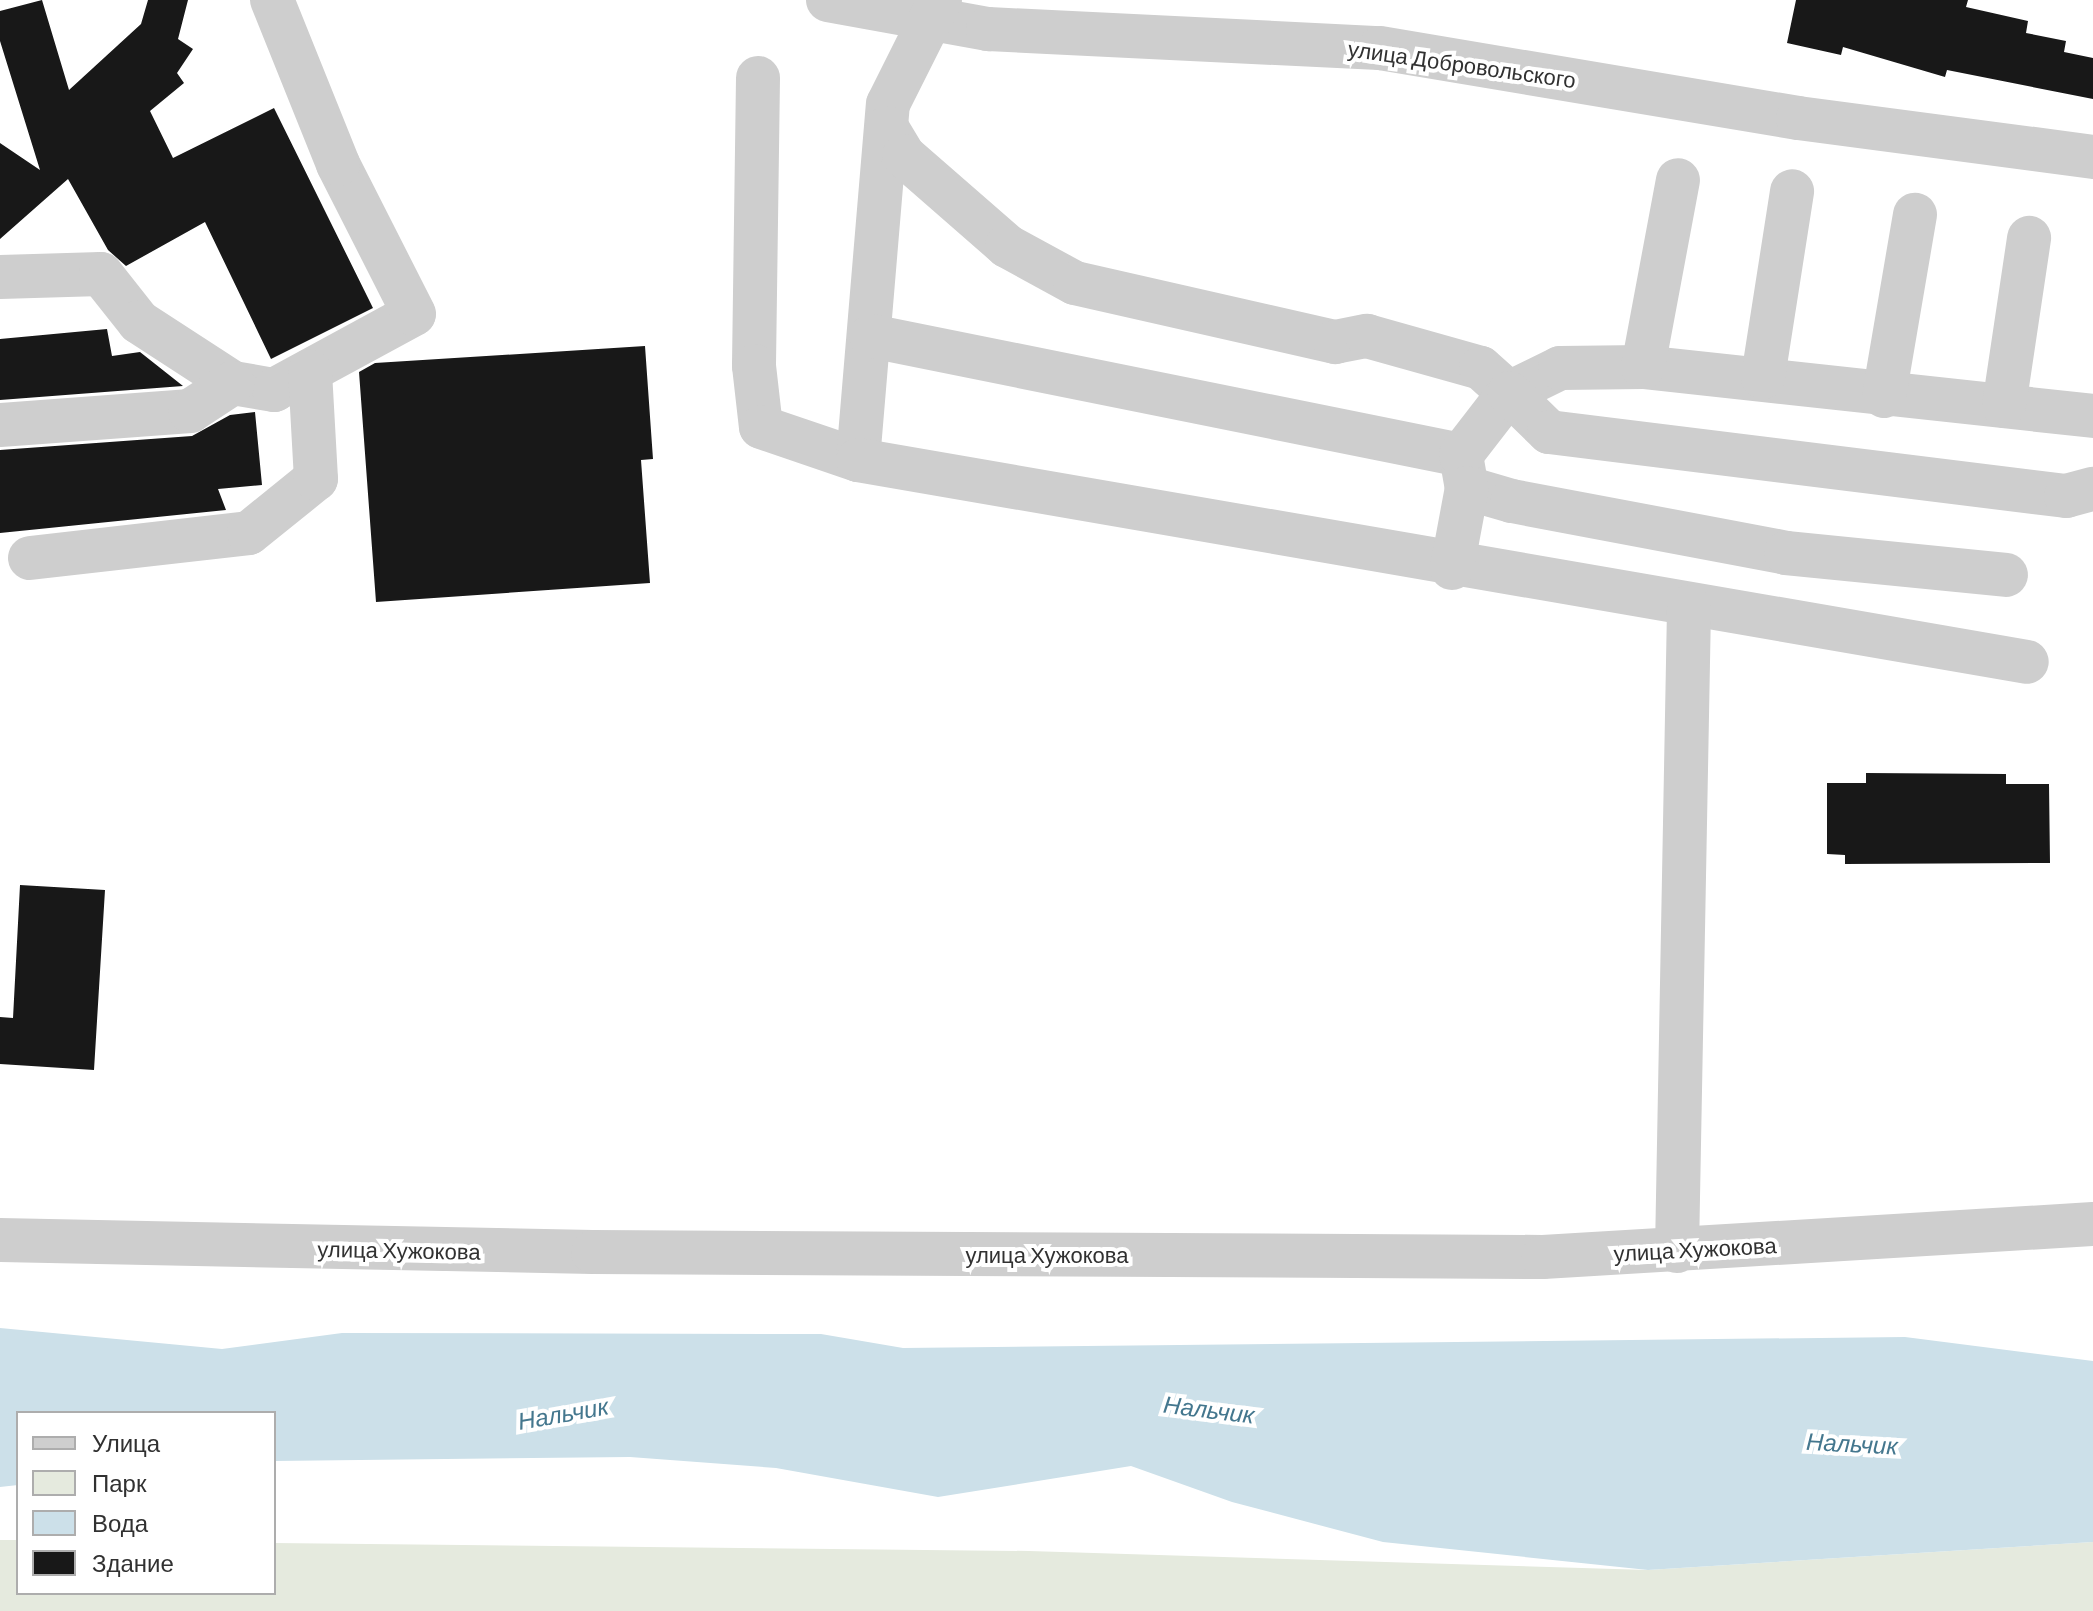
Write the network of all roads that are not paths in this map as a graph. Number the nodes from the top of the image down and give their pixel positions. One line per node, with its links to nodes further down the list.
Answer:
1 (272, 0): 14 (street)
2 (828, 0): 3 (street, улица Добровольского)
3 (937, 10): 5 (street); 6 (street, улица Добровольского)
4 (758, 78): 22 (street)
5 (887, 128): 12 (street); 17 (street)
6 (2093, 157)
7 (1678, 180): 13 (street)
8 (1792, 191): 15 (street)
9 (1915, 215): 18 (street)
10 (2029, 238): 19 (street)
11 (0, 277): 16 (street)
12 (871, 336): 22 (street); 23 (street)
13 (1643, 367): 15 (street); 17 (street)
14 (310, 371): 16 (street); 25 (street)
15 (1763, 377): 18 (street)
16 (233, 383): 21 (street)
17 (1509, 393): 23 (street); 24 (street)
18 (1884, 396): 19 (street)
19 (2004, 406): 20 (street)
20 (2093, 416)
21 (0, 425)
22 (858, 460): 26 (street)
23 (1464, 471): 26 (street); 27 (street)
24 (2089, 481)
25 (30, 558)
26 (1452, 568): 28 (street)
27 (2006, 575)
28 (1689, 607): 29 (street); 32 (street)
29 (2027, 662)
30 (2093, 1224): 32 (street, улица Хужокова)
31 (0, 1240): 32 (street, улица Хужокова)
32 (1677, 1251)

